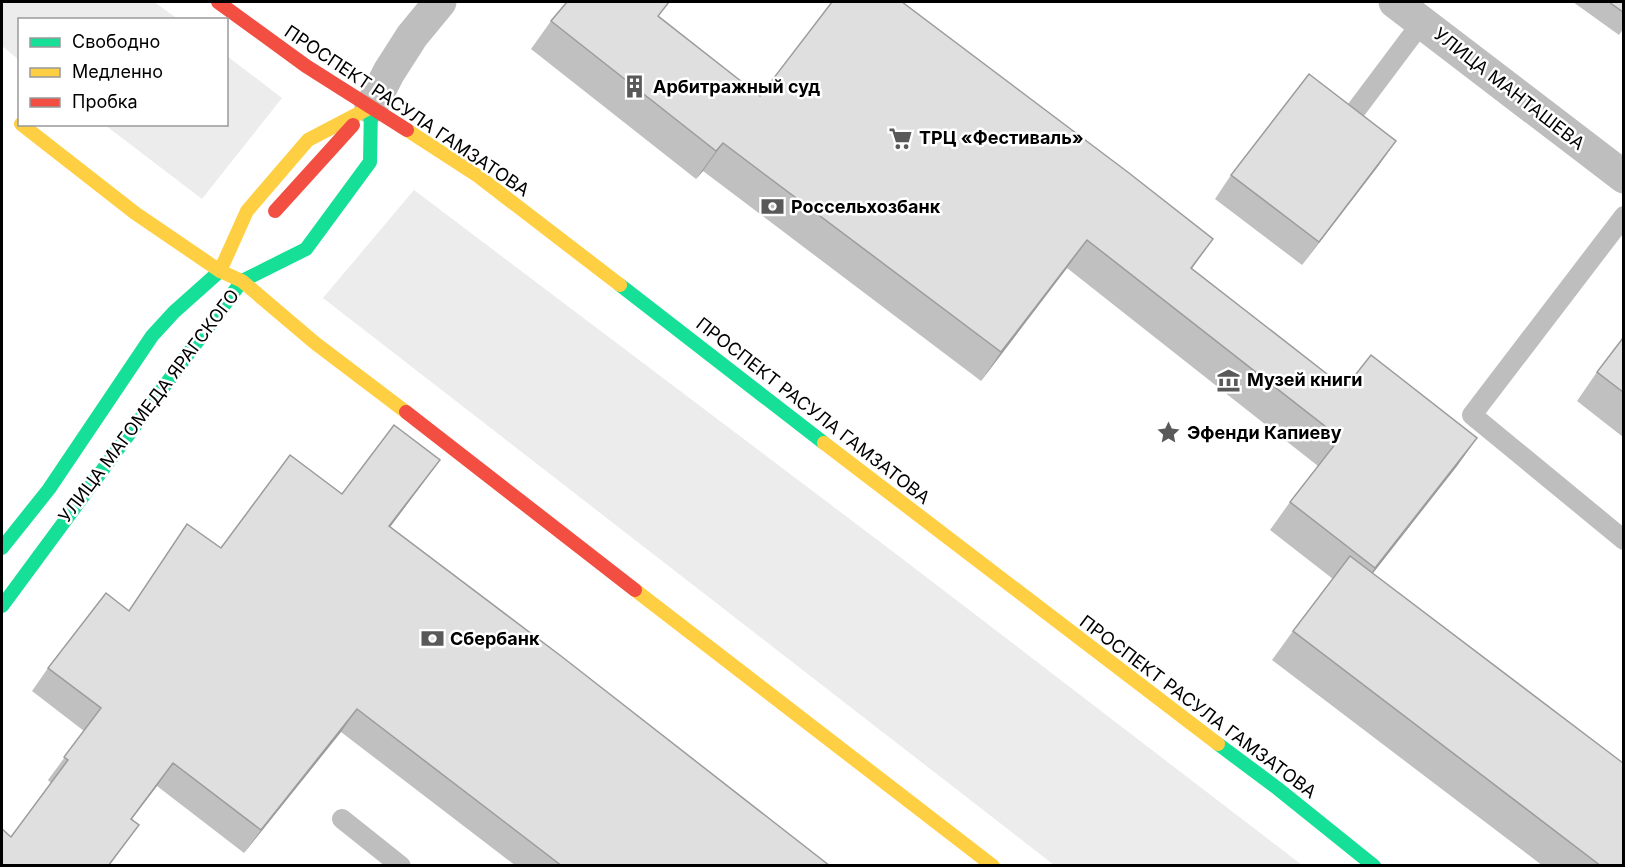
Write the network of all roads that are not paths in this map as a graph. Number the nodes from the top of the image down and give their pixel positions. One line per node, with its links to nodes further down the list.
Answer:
1 (218, 2): 5 (main road, ПРОСПЕКТ РАСУЛА ГАМЗАТОВА)
2 (440, 2): 5 (street, УЛИЦА МАГОМЕДА ЯРАГСКОГО)
3 (1395, 2): 4 (street, УЛИЦА МАНТАШЕВА)
4 (1422, 22): 6 (lane); 8 (street, УЛИЦА МАНТАШЕВА)
5 (371, 106): 10 (main road, УЛИЦА МАГОМЕДА ЯРАГСКОГО); 12 (main road, УЛИЦА МАГОМЕДА ЯРАГСКОГО); 13 (main road, УЛИЦА МАГОМЕДА ЯРАГСКОГО); 20 (main road, ПРОСПЕКТ РАСУЛА ГАМЗАТОВА)
6 (1356, 110)
7 (23, 126): 12 (main road)
8 (1623, 177)
9 (1623, 216): 14 (lane)
10 (268, 219)
11 (252, 236): 12 (main road, УЛИЦА МАГОМЕДА ЯРАГСКОГО)
12 (220, 271): 13 (main road); 15 (main road, УЛИЦА МАГОМЕДА ЯРАГСКОГО)
13 (242, 281): 16 (main road, УЛИЦА МАГОМЕДА ЯРАГСКОГО); 19 (main road)
14 (1623, 540)
15 (2, 548)
16 (2, 606)
17 (342, 819): 18 (lane)
18 (401, 866)
19 (993, 866)
20 (1374, 866)

